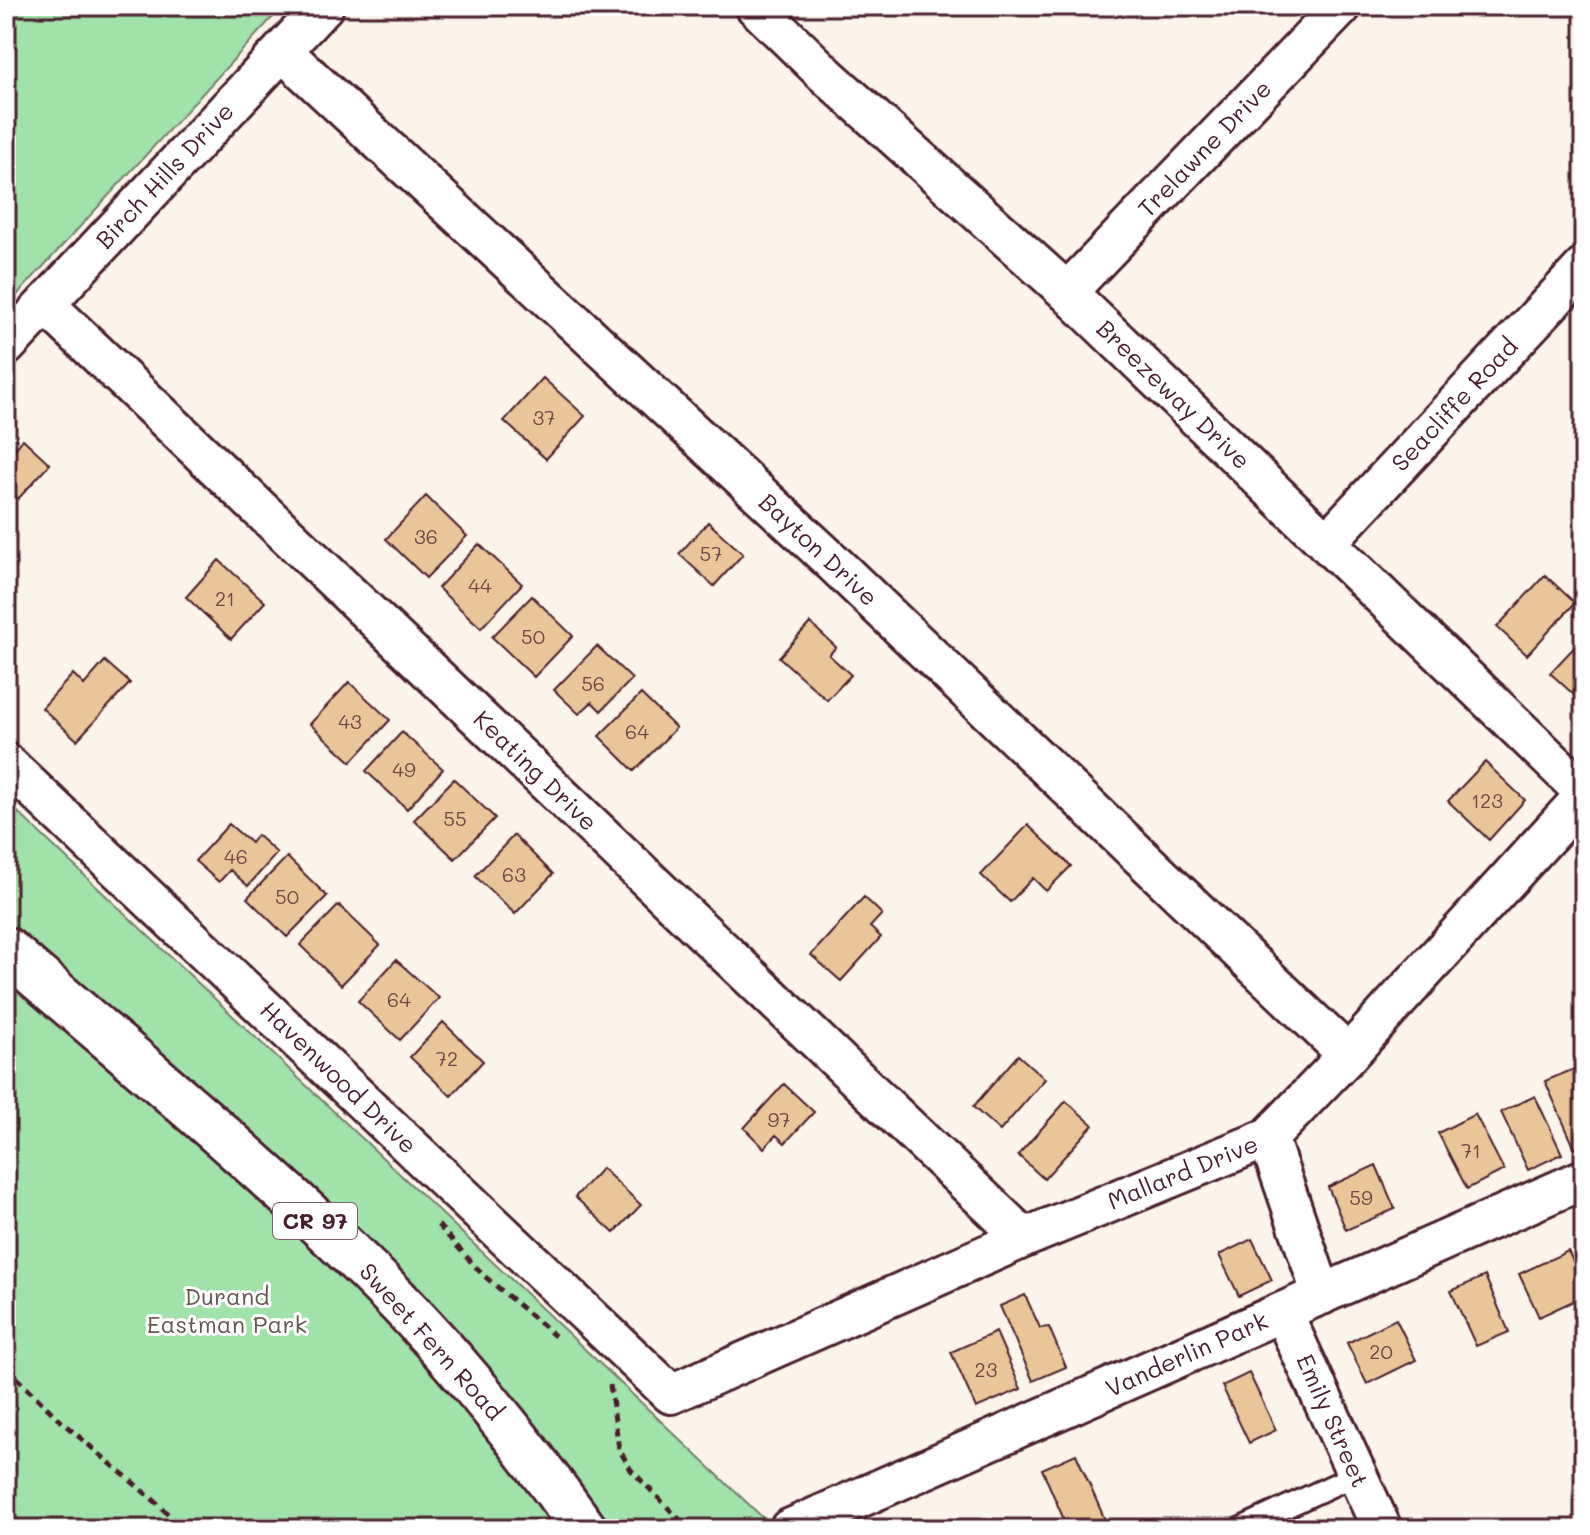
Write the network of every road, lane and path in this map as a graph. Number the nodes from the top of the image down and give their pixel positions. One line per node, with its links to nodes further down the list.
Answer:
1 (324, 6): 4 (street, Birch Hills Drive)
2 (755, 6): 6 (street, Breezeway Drive)
3 (1342, 6): 6 (street, Trelawne Drive)
4 (282, 51): 7 (street, Birch Hills Drive); 13 (street, Bayton Drive)
5 (1584, 267): 9 (street, Seacliffe Road)
6 (1067, 292): 9 (street, Breezeway Drive)
7 (45, 304): 8 (street, Birch Hills Drive); 17 (street, Keating Drive)
8 (6, 346)
9 (1326, 543): 11 (street, Breezeway Drive)
10 (6, 763): 23 (street, Havenwood Drive)
11 (1584, 794): 13 (street, Mallard Drive)
12 (6, 950): 26 (main road, Sweet Fern Road / CR 97)
13 (1348, 1055): 14 (street, Mallard Drive)
14 (1268, 1138): 17 (street, Mallard Drive); 18 (street)
15 (1584, 1179): 18 (street, Vanderlin Park)
16 (431, 1217): 20 (path)
17 (1024, 1238): 23 (street, Mallard Drive)
18 (1322, 1295): 19 (street, Vanderlin Park)
19 (1283, 1313): 24 (street, Emily Street); 28 (street, Vanderlin Park)
20 (559, 1339)
21 (6, 1368): 25 (path)
22 (605, 1378): 27 (path)
23 (671, 1394)
24 (1357, 1474): 29 (lane); 30 (street, Emily Street)
25 (182, 1529)
26 (584, 1529)
27 (689, 1529)
28 (789, 1529)
29 (1239, 1529)
30 (1382, 1529)

